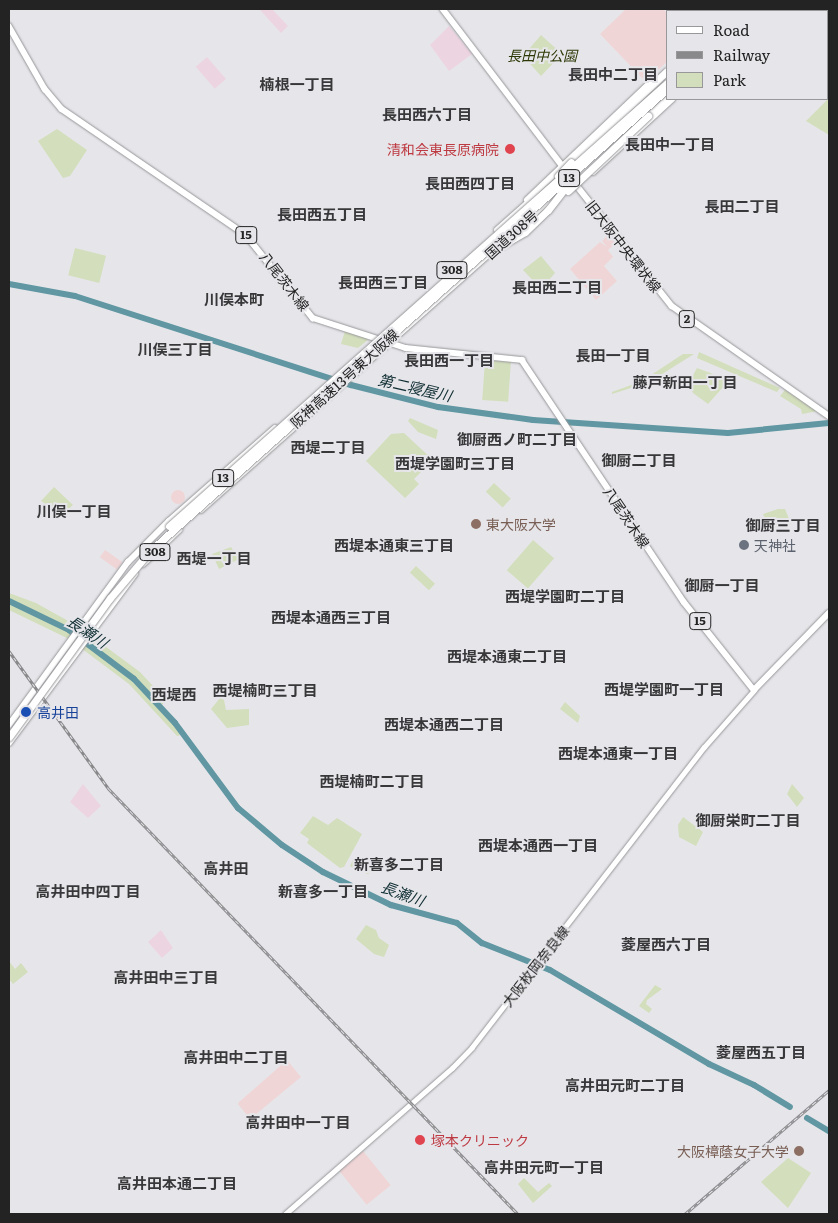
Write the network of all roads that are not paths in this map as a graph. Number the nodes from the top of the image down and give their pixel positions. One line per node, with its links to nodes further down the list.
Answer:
1 (443, 9): 13 (main road, 旧大阪中央環状線 / 2)
2 (749, 9): 3 (highway)
3 (743, 10)
4 (9, 26): 23 (main road, 八尾茨木線 / 15)
5 (666, 71): 13 (highway, 308)
6 (666, 71): 21 (highway, bridge)
7 (666, 83): 15 (highway, 国道308号 / 308)
8 (666, 83): 21 (highway, 阪神高速13号東大阪線 / 13, bridge)
9 (666, 90): 14 (highway, 阪神高速13号東大阪線 / 13, bridge)
10 (666, 98): 18 (highway, bridge)
11 (666, 98): 16 (highway, 国道308号 / 308)
12 (671, 100): 17 (highway, 308)
13 (561, 164): 15 (main road, 旧大阪中央環状線 / 2); 19 (highway, 308)
14 (584, 165): 18 (highway, bridge); 22 (highway, 阪神高速13号東大阪線 / 13, bridge)
15 (566, 171): 16 (main road, 旧大阪中央環状線 / 2); 19 (highway, 国道308号 / 308)
16 (572, 179): 17 (main road, 旧大阪中央環状線 / 2); 20 (highway, 国道308号 / 308)
17 (578, 186): 20 (highway, 308); 25 (main road, 旧大阪中央環状線 / 2)
18 (548, 210): 22 (highway, bridge)
19 (512, 215): 23 (highway, 国道308号 / 308)
20 (521, 225): 24 (highway, 国道308号 / 308)
21 (506, 227): 29 (highway, 阪神高速13号東大阪線 / 13, bridge)
22 (470, 266): 30 (highway, 阪神高速13号東大阪線 / 13, bridge)
23 (375, 339): 24 (main road, 八尾茨木線 / 15); 28 (highway, 国道308号 / 308, bridge)
24 (389, 343): 27 (main road, 八尾茨木線 / 15); 31 (highway, 国道308号 / 308)
25 (829, 416)
26 (829, 613): 27 (main road)
27 (754, 690): 32 (main road, 大阪枚岡奈良線)
28 (9, 725)
29 (9, 730)
30 (9, 737)
31 (9, 743)
32 (285, 1214)

